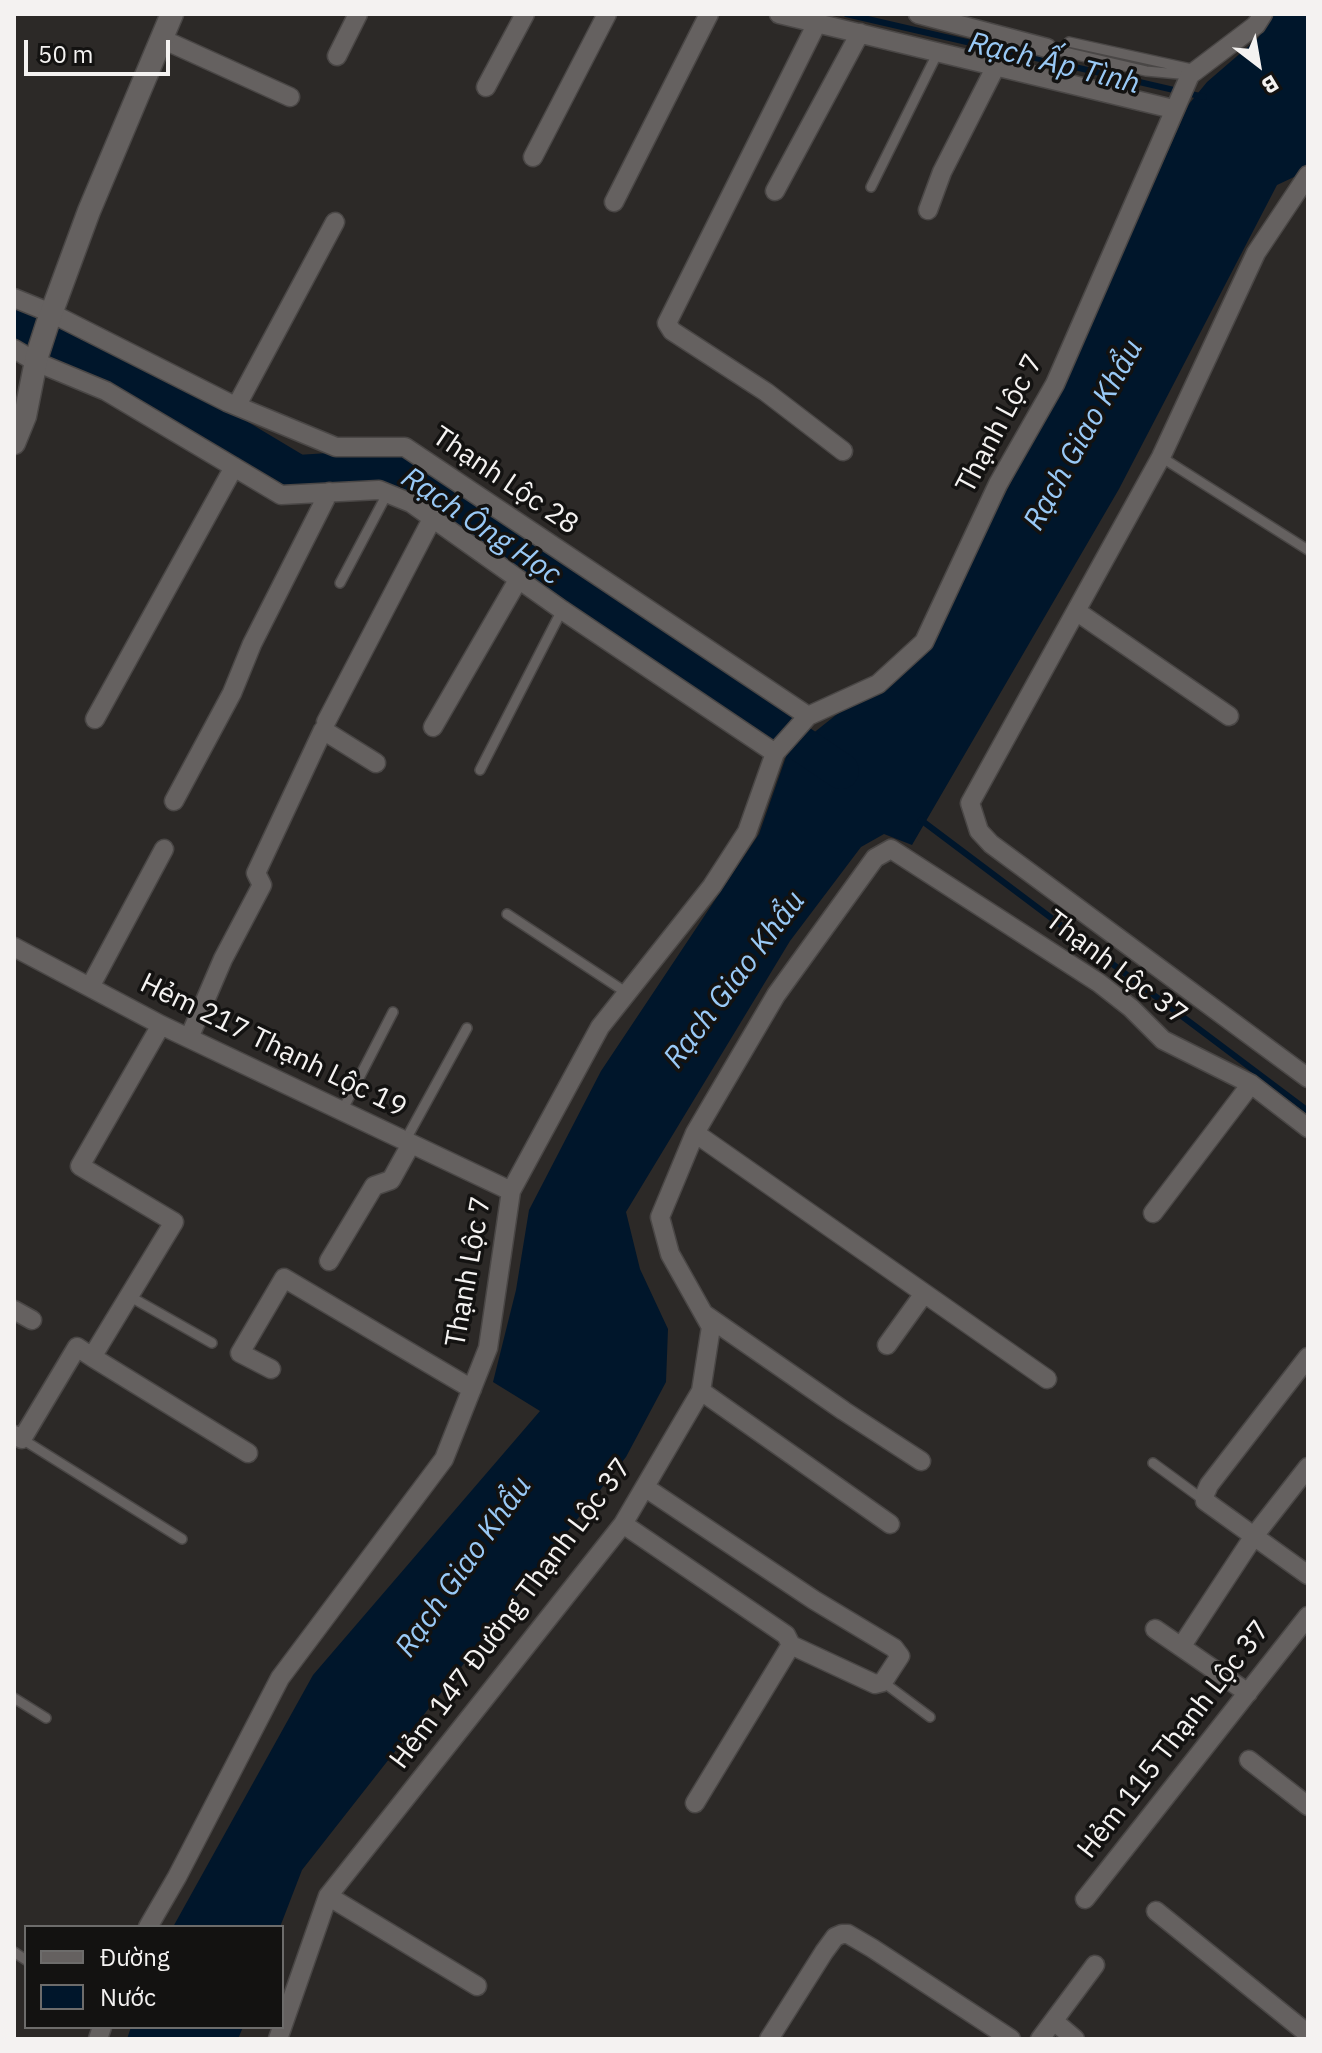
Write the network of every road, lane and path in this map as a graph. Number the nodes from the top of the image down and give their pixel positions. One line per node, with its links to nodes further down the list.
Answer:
1 (172, 14): 11 (street)
2 (358, 14): 15 (street)
3 (525, 14): 18 (street)
4 (607, 14): 21 (street)
5 (709, 14): 25 (street)
6 (779, 14): 9 (street)
7 (918, 14): 13 (street)
8 (1263, 14): 17 (street)
9 (817, 23): 10 (street); 34 (street)
10 (860, 33): 14 (street); 24 (street)
11 (162, 39): 19 (street); 29 (street)
12 (1069, 42): 17 (lane)
13 (1047, 48): 17 (lane)
14 (938, 52): 16 (street); 23 (lane)
15 (337, 56)
16 (996, 66): 20 (street); 26 (street)
17 (1191, 75): 20 (street, Thạnh Lộc 7)
18 (486, 87)
19 (290, 97)
20 (1175, 105): 45 (street, Thạnh Lộc 7)
21 (533, 157)
22 (1308, 175): 35 (street)
23 (871, 187)
24 (775, 191)
25 (614, 202)
26 (928, 210)
27 (335, 222): 32 (street)
28 (14, 298): 29 (street, Thạnh Lộc 28)
29 (50, 318): 31 (street); 32 (street, Thạnh Lộc 28)
30 (14, 349): 31 (street)
31 (37, 359): 33 (street); 36 (street)
32 (237, 405): 45 (street, Thạnh Lộc 28)
33 (14, 443)
34 (843, 451)
35 (1161, 457): 40 (lane); 44 (street)
36 (234, 467): 37 (street); 47 (street)
37 (329, 492): 38 (street); 53 (street)
38 (387, 494): 39 (street); 42 (lane)
39 (432, 519): 41 (street); 48 (street)
40 (1308, 550)
41 (518, 580): 43 (street); 49 (street)
42 (340, 583)
43 (562, 610): 50 (street); 52 (lane)
44 (1076, 611): 46 (street); 64 (street)
45 (808, 716): 50 (street)
46 (1229, 716)
47 (95, 719)
48 (326, 722)
49 (433, 727)
50 (775, 753): 59 (street, Thạnh Lộc 7)
51 (376, 763): 63 (street)
52 (480, 770)
53 (174, 801)
54 (164, 849): 58 (street)
55 (891, 849): 65 (street, Thạnh Lộc 37); 68 (street, Hẻm 147 Đường Thạnh Lộc 37)
56 (507, 914): 59 (lane)
57 (14, 947): 58 (street, Hẻm 217 Thạnh Lộc 19)
58 (90, 987): 61 (street, Hẻm 217 Thạnh Lộc 19)
59 (627, 993): 70 (street, Thạnh Lộc 7)
60 (393, 1012): 66 (lane)
61 (161, 1025): 63 (street, Hẻm 217 Thạnh Lộc 19); 74 (street)
62 (467, 1028): 69 (lane)
63 (189, 1038): 66 (street, Hẻm 217 Thạnh Lộc 19)
64 (1308, 1078)
65 (1251, 1084): 67 (street, Thạnh Lộc 37); 71 (street)
66 (342, 1111): 69 (street, Hẻm 217 Thạnh Lộc 19)
67 (1308, 1128)
68 (695, 1133): 73 (street); 76 (street, Hẻm 147 Đường Thạnh Lộc 37)
69 (408, 1146): 70 (street, Hẻm 217 Thạnh Lộc 19); 72 (street)
70 (511, 1191): 84 (street, Thạnh Lộc 7)
71 (1153, 1213)
72 (329, 1261)
73 (923, 1295): 79 (street); 83 (street)
74 (129, 1296): 78 (lane); 80 (street)
75 (14, 1310): 77 (street)
76 (704, 1314): 85 (street, Hẻm 147 Đường Thạnh Lộc 37); 88 (street)
77 (32, 1320)
78 (212, 1343)
79 (887, 1345)
80 (92, 1357): 86 (street); 87 (street)
81 (1308, 1357): 92 (street)
82 (271, 1369): 84 (street)
83 (1047, 1379)
84 (472, 1389): 113 (street, Thạnh Lộc 7)
85 (701, 1391): 91 (street, Hẻm 147 Đường Thạnh Lộc 37); 94 (street)
86 (18, 1437): 96 (lane)
87 (248, 1453)
88 (921, 1461)
89 (1153, 1463): 92 (lane)
90 (1308, 1467): 95 (street)
91 (646, 1488): 93 (street, Hẻm 147 Đường Thạnh Lộc 37); 102 (street)
92 (1205, 1501): 95 (street)
93 (623, 1524): 100 (street); 110 (street, Hẻm 147 Đường Thạnh Lộc 37)
94 (890, 1524)
95 (1254, 1536): 97 (street); 101 (street)
96 (182, 1539)
97 (1308, 1575)
98 (1308, 1616): 103 (street, Hẻm 115 Thạnh Lộc 37)
99 (1155, 1629): 101 (street)
100 (791, 1645): 102 (street); 108 (street)
101 (1181, 1647): 103 (street)
102 (883, 1682): 105 (lane)
103 (1248, 1693): 111 (street, Hẻm 115 Thạnh Lộc 37)
104 (14, 1698): 106 (lane)
105 (930, 1717)
106 (46, 1718)
107 (1249, 1760): 109 (street)
108 (695, 1803)
109 (1308, 1806)
110 (328, 1896): 115 (street); 116 (street, Hẻm 147 Đường Thạnh Lộc 37)
111 (1085, 1899)
112 (1156, 1911): 118 (street)
113 (149, 1925)
114 (1095, 1965): 117 (street)
115 (477, 1986)
116 (284, 2022)
117 (1055, 2022): 121 (street); 122 (street)
118 (1308, 2034)
119 (769, 2039): 120 (street)
120 (1011, 2039)
121 (1040, 2039)
122 (1075, 2039)

